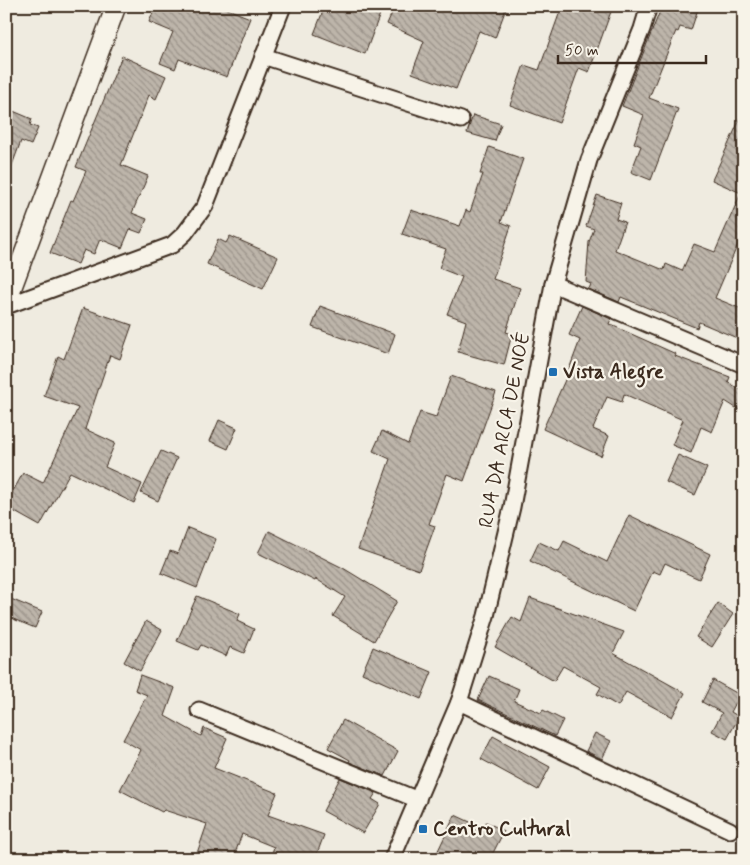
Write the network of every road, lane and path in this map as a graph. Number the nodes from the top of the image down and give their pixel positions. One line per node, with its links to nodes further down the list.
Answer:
1 (116, 6): 7 (street)
2 (283, 6): 4 (street)
3 (649, 6): 6 (street, RUA DA ARCA DE NOÉ)
4 (263, 56): 5 (street); 7 (street)
5 (461, 120)
6 (553, 284): 8 (street); 9 (street, RUA DA ARCA DE NOÉ)
7 (6, 305)
8 (744, 365)
9 (459, 702): 11 (street, RUA DA ARCA DE NOÉ); 12 (street)
10 (199, 710): 11 (street)
11 (418, 800): 13 (street, RUA DA ARCA DE NOÉ)
12 (730, 830)
13 (392, 859)

